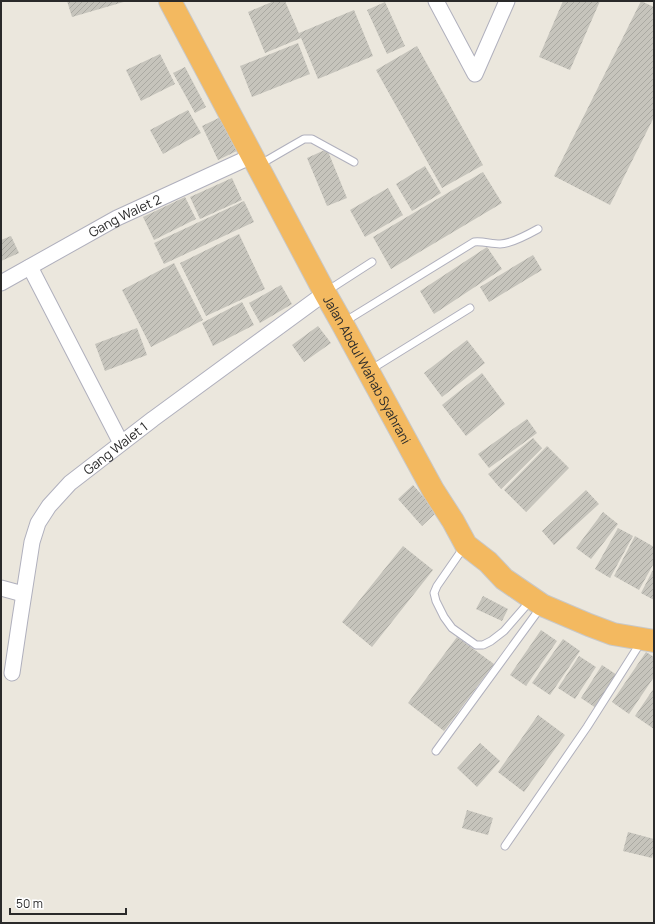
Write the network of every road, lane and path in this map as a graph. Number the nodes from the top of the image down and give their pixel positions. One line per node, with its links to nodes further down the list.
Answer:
1 (170, 1): 4 (highway, Jalan Abdul Wahab Syahrani)
2 (436, 1): 3 (street)
3 (507, 1)
4 (255, 161): 5 (lane); 8 (street, Gang Walet 2); 10 (highway, Jalan Abdul Wahab Syahrani)
5 (354, 162)
6 (538, 229): 12 (lane)
7 (372, 262): 10 (lane)
8 (30, 267): 9 (street, Gang Walet 2); 14 (street)
9 (1, 283)
10 (325, 293): 12 (highway, Jalan Abdul Wahab Syahrani); 14 (street, Gang Walet 1)
11 (470, 308): 13 (lane)
12 (342, 323): 13 (highway, Jalan Abdul Wahab Syahrani)
13 (368, 371): 15 (highway, Jalan Abdul Wahab Syahrani)
14 (121, 443): 17 (street, Gang Walet 1)
15 (466, 545): 18 (highway, Jalan Abdul Wahab Syahrani); 18 (lane)
16 (1, 588): 17 (street)
17 (24, 594): 20 (street, Gang Walet 1)
18 (537, 602): 19 (highway, Jalan Abdul Wahab Syahrani); 21 (lane)
19 (648, 640): 22 (lane)
20 (12, 672)
21 (436, 751)
22 (505, 846)

